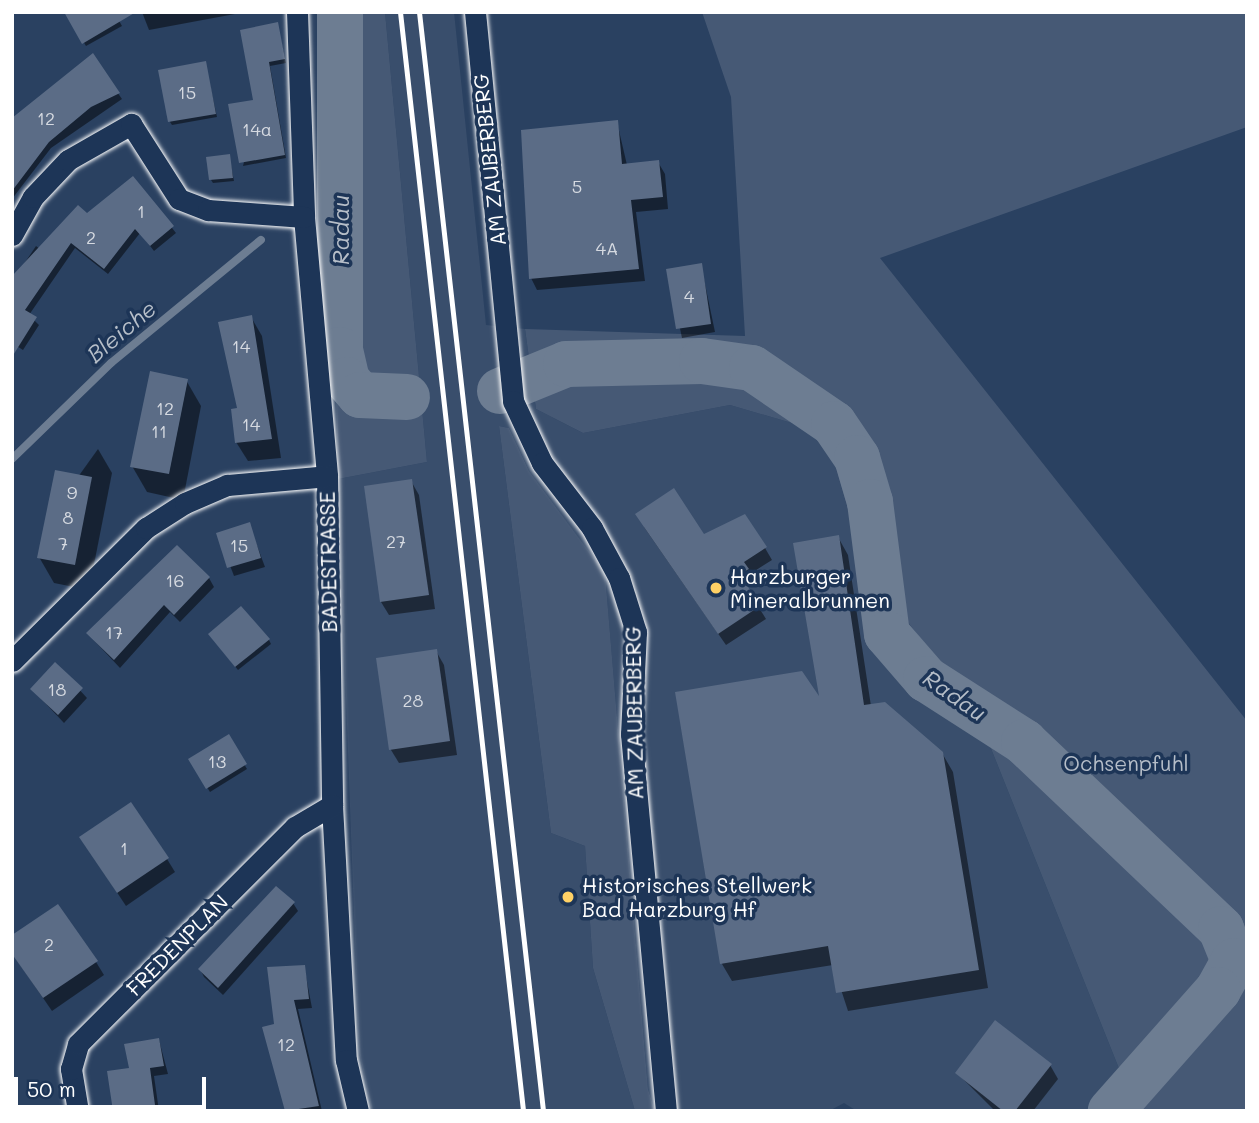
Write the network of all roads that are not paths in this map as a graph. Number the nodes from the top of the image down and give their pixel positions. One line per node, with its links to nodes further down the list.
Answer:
1 (297, 12): 3 (street, BADESTRASSE)
2 (475, 12): 10 (street, AM ZAUBERBERG)
3 (304, 217): 4 (street); 5 (street, BADESTRASSE)
4 (12, 234)
5 (327, 476): 6 (street); 7 (street, BADESTRASSE)
6 (12, 660)
7 (332, 805): 8 (street, FREDENPLAN); 9 (street, BADESTRASSE)
8 (78, 1111)
9 (358, 1111)
10 (666, 1111)

